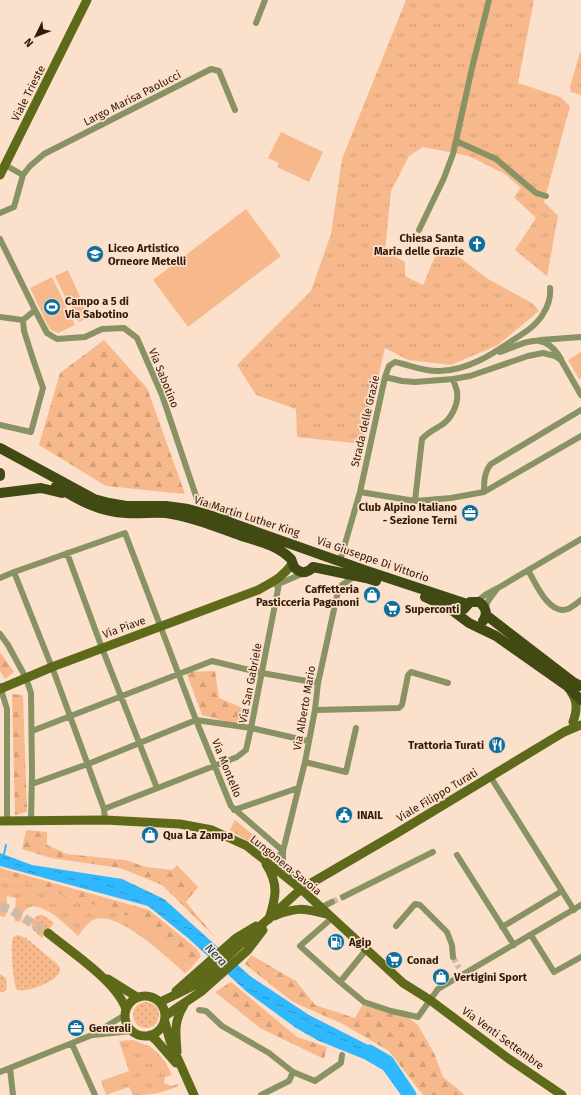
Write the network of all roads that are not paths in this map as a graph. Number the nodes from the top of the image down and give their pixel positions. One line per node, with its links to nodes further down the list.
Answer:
1 (87, 0): 7 (street, Viale Trieste)
2 (265, 0): 4 (street)
3 (489, 0): 6 (street)
4 (256, 23)
5 (235, 110): 9 (street, Largo Marisa Paolucci)
6 (456, 141): 10 (street); 12 (street)
7 (5, 165): 8 (street, Viale Trieste); 9 (street)
8 (0, 175)
9 (23, 175): 11 (street, Largo Marisa Paolucci)
10 (546, 196)
11 (0, 213)
12 (420, 230)
13 (0, 239): 15 (street)
14 (550, 288): 20 (street, Strada delle Grazie)
15 (35, 310): 17 (street); 37 (street, Via Sabotino)
16 (0, 317): 17 (street)
17 (23, 320): 26 (street)
18 (581, 337): 19 (street, Strada delle Grazie)
19 (539, 340): 20 (street, Strada delle Grazie); 21 (street)
20 (491, 355): 22 (street, Strada delle Grazie)
21 (561, 360): 23 (street); 24 (street)
22 (385, 377): 23 (street); 32 (street, Strada delle Grazie)
23 (453, 379): 36 (street)
24 (581, 395)
25 (581, 410): 33 (street)
26 (0, 425)
27 (581, 436): 33 (street)
28 (0, 448): 37 (main road, Via Martin Luther King)
29 (0, 456): 35 (main road, Via Martin Luther King)
30 (0, 472): 31 (main road)
31 (0, 476)
32 (360, 492): 36 (street); 42 (street, Strada delle Grazie)
33 (484, 492): 36 (street)
34 (0, 493): 35 (main road)
35 (75, 498): 41 (main road, Via Martin Luther King)
36 (415, 501)
37 (231, 522): 39 (main road, Via Martin Luther King)
38 (581, 539): 44 (street)
39 (308, 549): 41 (main road, Via Martin Luther King); 42 (main road, Via Giuseppe Di Vittorio); 43 (main road, Via Giuseppe Di Vittorio)
40 (68, 553): 45 (street); 57 (street, Via Montello); 59 (street)
41 (292, 561): 46 (main road); 51 (street, Via Piave)
42 (340, 561): 53 (main road, Via Giuseppe Di Vittorio)
43 (313, 567): 46 (main road, Via Piave); 47 (main road, Via Giuseppe Di Vittorio)
44 (528, 570): 50 (street); 52 (street)
45 (14, 572): 48 (street); 60 (street)
46 (304, 573): 49 (street, Via Piave)
47 (355, 576): 55 (main road, Via Giuseppe Di Vittorio); 64 (street, Via Alberto Mario)
48 (0, 578)
49 (279, 584): 51 (street, Via Piave); 61 (street, Via San Gabriele)
50 (498, 588): 53 (street); 54 (street)
51 (258, 590): 57 (street, Via Piave)
52 (581, 600)
53 (472, 603): 54 (main road, Via Giuseppe Di Vittorio); 55 (main road)
54 (486, 612): 56 (main road); 67 (main road, Via Giuseppe Di Vittorio)
55 (464, 618): 56 (main road, Via Giuseppe Di Vittorio)
56 (475, 625): 66 (main road, Via Giuseppe Di Vittorio)
57 (160, 626): 59 (street, Via Piave); 62 (street, Via Montello)
58 (0, 634): 63 (street)
59 (102, 648): 60 (street, Via Piave); 69 (street)
60 (52, 667): 63 (street, Via Piave); 73 (street)
61 (262, 673): 62 (street); 64 (street); 76 (street, Via San Gabriele)
62 (179, 674): 69 (street); 74 (street, Via Montello)
63 (26, 678): 68 (street, Via Piave); 78 (street)
64 (318, 683): 72 (street, Via Alberto Mario)
65 (448, 683): 72 (street)
66 (567, 686): 70 (main road, Via Giuseppe Di Vittorio); 75 (street)
67 (581, 686)
68 (0, 688): 91 (street)
69 (121, 696): 73 (street); 80 (street)
70 (581, 700): 71 (main road, Via Giuseppe Di Vittorio)
71 (581, 708): 75 (street, Viale Filippo Turati)
72 (315, 710): 79 (street, Via Alberto Mario)
73 (70, 716): 78 (street); 82 (street)
74 (196, 720): 76 (street); 80 (street); 83 (street, Via Montello)
75 (577, 724): 84 (street, Viale Filippo Turati)
76 (251, 728): 79 (street); 83 (street, Via San Gabriele)
77 (356, 728): 81 (street)
78 (32, 731): 85 (street)
79 (308, 741): 81 (street, Via Alberto Mario)
80 (140, 743): 82 (street); 86 (street)
81 (305, 762): 87 (street, Via Alberto Mario)
82 (88, 764): 85 (street); 88 (street)
83 (214, 766): 86 (street); 89 (street, Via Montello)
84 (490, 776): 97 (street, Viale Filippo Turati); 98 (street)
85 (32, 784): 92 (street)
86 (157, 788): 88 (street)
87 (298, 788): 89 (street); 93 (street, Via Alberto Mario)
88 (104, 808): 90 (street)
89 (234, 810): 93 (street, Via Montello)
90 (105, 820): 92 (street, Lungonera Savoia); 96 (street, Lungonera Savoia)
91 (4, 821): 92 (street, Lungonera Savoia)
92 (31, 821)
93 (283, 851): 96 (street); 97 (street, Via Alberto Mario)
94 (433, 852): 99 (street)
95 (457, 855): 107 (street)
96 (262, 858): 97 (street, Lungonera Savoia); 105 (street)
97 (301, 890): 102 (street, Lungonera Savoia); 105 (street, Viale Filippo Turati)
98 (562, 891): 103 (street); 107 (street)
99 (343, 897)
100 (332, 902): 102 (street)
101 (581, 905): 103 (street)
102 (320, 908): 104 (street, Lungonera Savoia)
103 (574, 910): 109 (street)
104 (330, 916): 105 (street); 112 (street, Lungonera Savoia); 118 (street)
105 (269, 919): 110 (street); 110 (street)
106 (396, 926): 113 (street)
107 (502, 927): 111 (street)
108 (48, 933): 116 (street)
109 (530, 935): 111 (street); 114 (street)
110 (241, 944): 119 (street); 119 (street)
111 (514, 945): 117 (street)
112 (366, 950): 118 (street); 121 (street, Lungonera Savoia)
113 (453, 957)
114 (581, 957)
115 (459, 968): 117 (street)
116 (100, 974): 120 (street); 126 (street)
117 (463, 975): 121 (street)
118 (340, 982): 121 (street)
119 (197, 984): 122 (street); 123 (street); 124 (street)
120 (137, 997): 122 (street); 126 (street)
121 (430, 1000): 142 (street, Via Venti Settembre)
122 (160, 1002): 127 (street)
123 (186, 1002): 124 (street); 133 (street)
124 (176, 1008): 127 (street)
125 (199, 1010): 136 (street)
126 (125, 1012): 128 (street); 129 (street)
127 (165, 1019): 130 (street); 133 (street)
128 (132, 1031): 129 (street); 130 (street)
129 (92, 1035): 131 (street)
130 (150, 1036): 133 (street)
131 (72, 1044): 134 (street); 139 (street)
132 (342, 1055): 136 (street)
133 (180, 1064): 137 (street)
134 (10, 1068): 135 (street); 138 (street)
135 (0, 1072)
136 (293, 1072): 141 (street)
137 (192, 1091): 140 (street)
138 (13, 1095)
139 (95, 1095)
140 (200, 1095)
141 (263, 1095)
142 (562, 1095)

